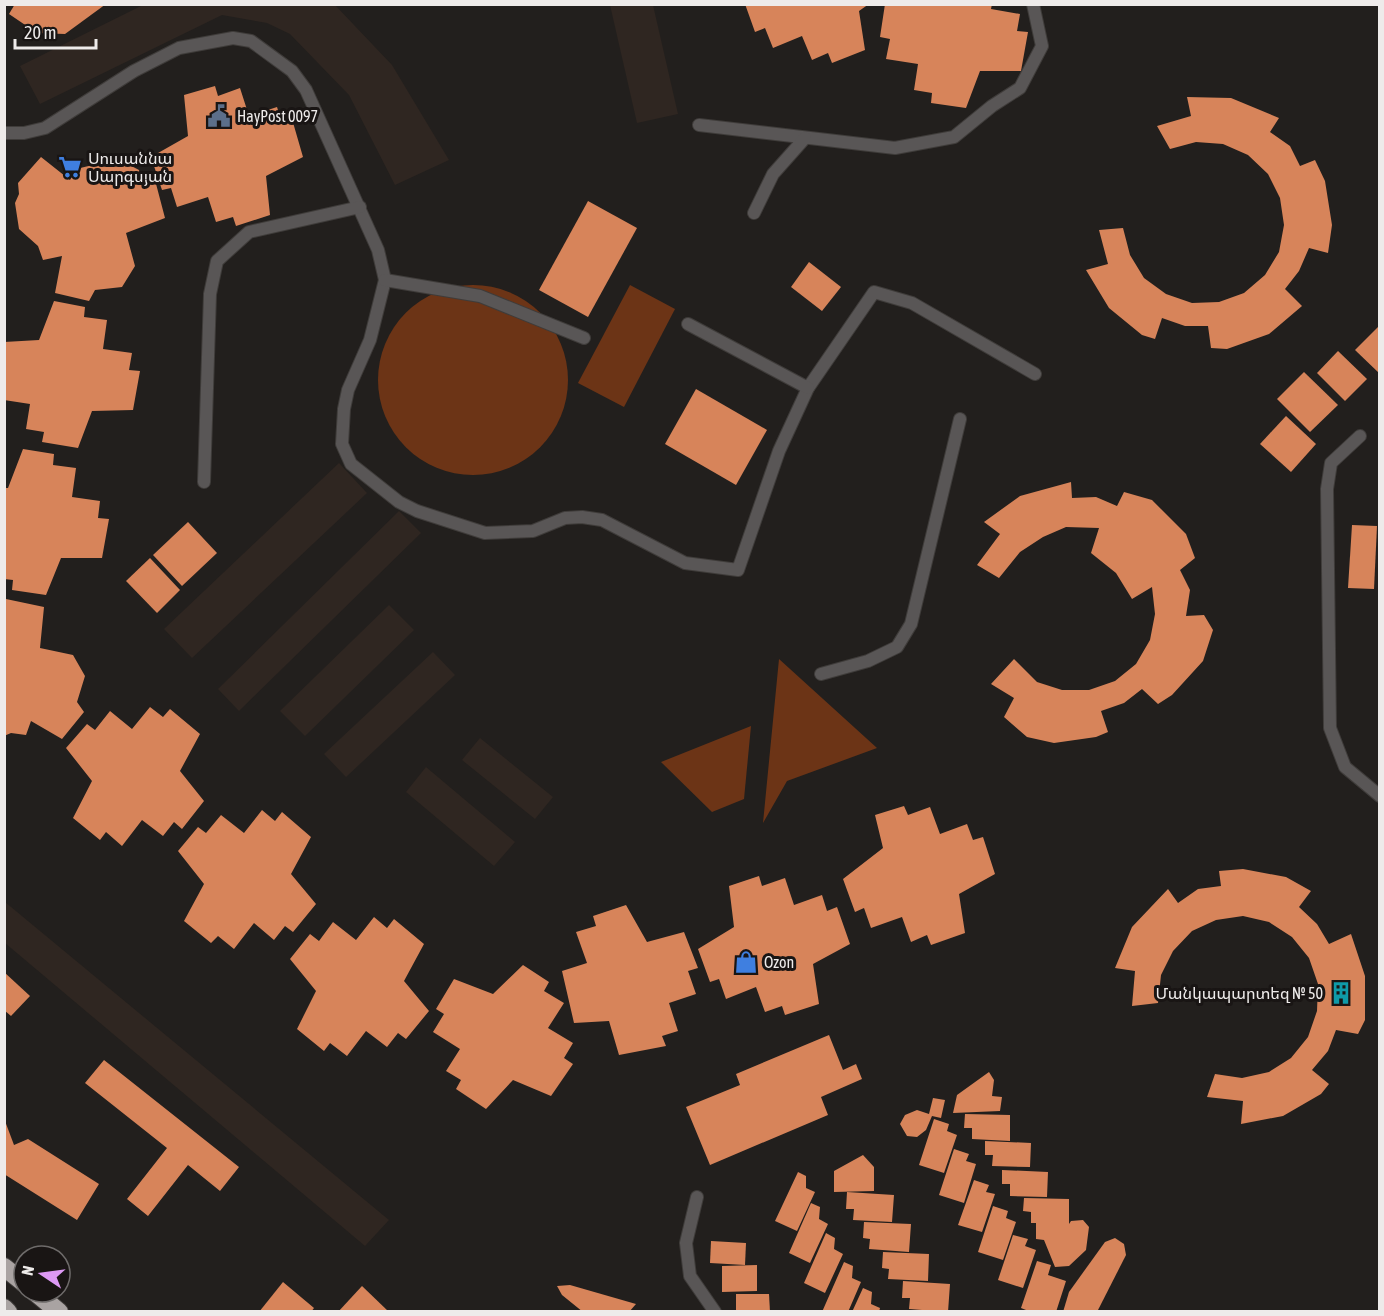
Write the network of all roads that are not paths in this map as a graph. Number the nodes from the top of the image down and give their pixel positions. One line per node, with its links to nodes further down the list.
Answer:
1 (1033, 4): 4 (lane)
2 (699, 125): 4 (lane)
3 (4, 133): 5 (lane)
4 (805, 138): 6 (lane)
5 (360, 207): 7 (lane); 14 (lane)
6 (754, 213)
7 (385, 280): 9 (lane); 11 (lane)
8 (688, 324): 11 (lane)
9 (584, 338)
10 (1035, 374): 11 (lane)
11 (808, 388)
12 (960, 420): 15 (lane)
13 (1360, 436): 16 (lane)
14 (204, 482)
15 (821, 674)
16 (1380, 796)
17 (697, 1197): 20 (lane)
18 (4, 1308): 19 (highway)
19 (8, 1311)
20 (715, 1311)

